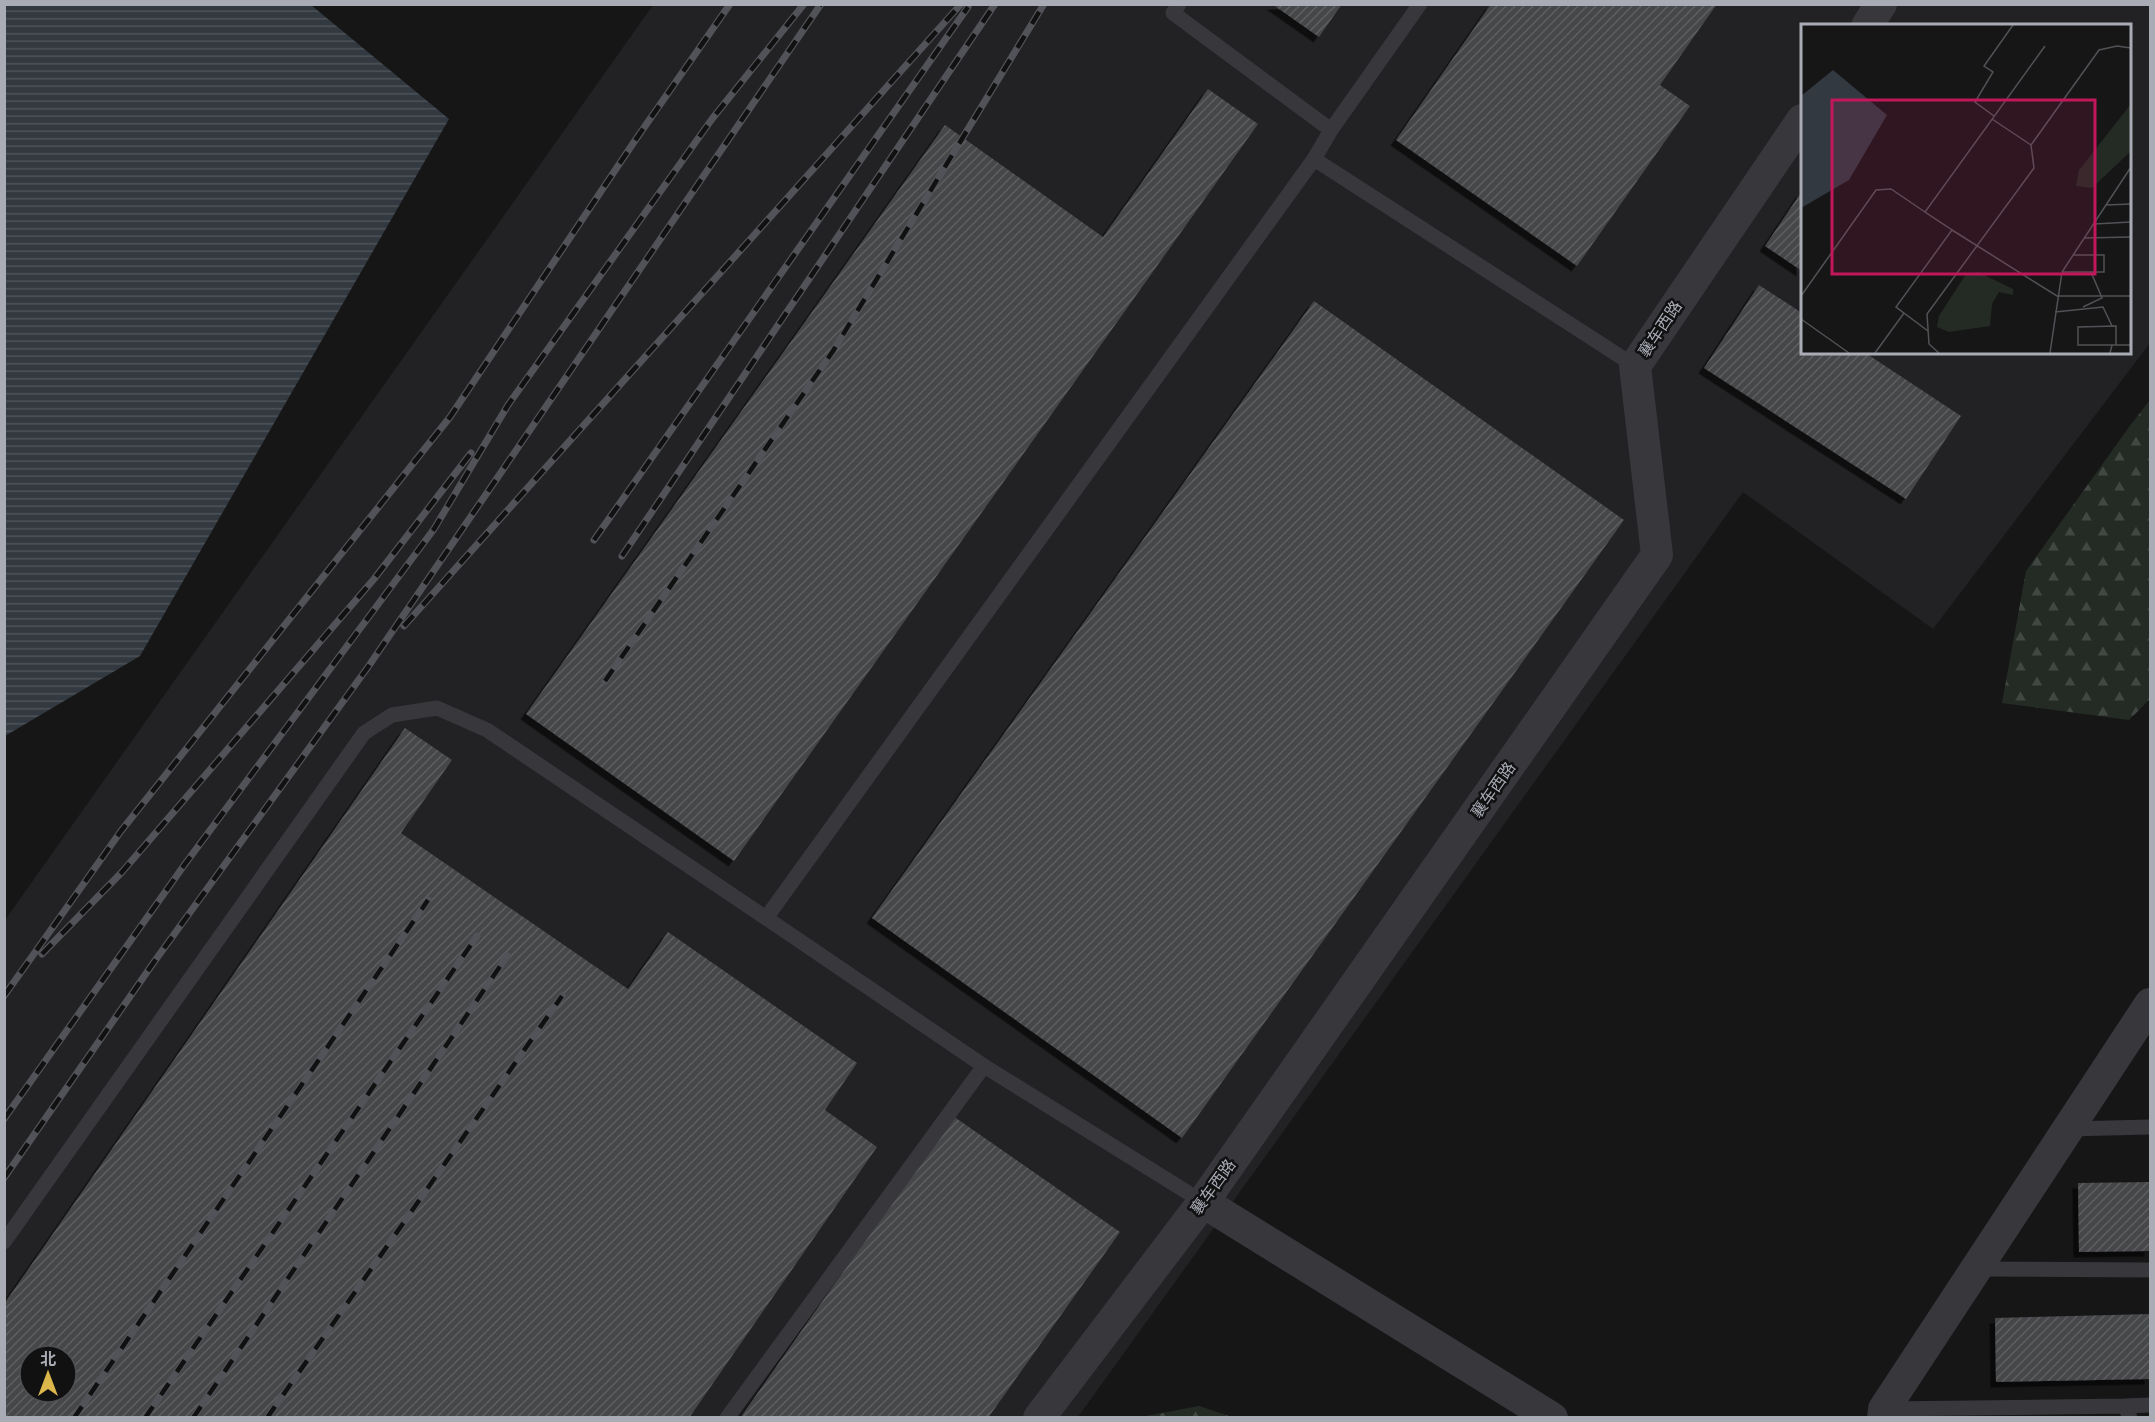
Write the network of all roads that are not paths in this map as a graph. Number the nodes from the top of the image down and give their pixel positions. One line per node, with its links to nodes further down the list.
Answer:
1 (1179, 4): 6 (lane)
2 (1420, 4): 6 (lane)
3 (1881, 4): 4 (street)
4 (1868, 24)
5 (1801, 123): 8 (street, 襄车西路)
6 (1331, 130): 7 (lane)
7 (1314, 159): 8 (lane); 9 (lane)
8 (1635, 366): 14 (street, 襄车西路)
9 (766, 918): 11 (lane); 15 (lane)
10 (2149, 1010): 13 (street)
11 (984, 1066): 14 (lane); 21 (lane)
12 (2151, 1127): 13 (lane)
13 (2068, 1130): 16 (street)
14 (1203, 1202): 22 (street, 襄车西路); 23 (street)
15 (4, 1242)
16 (1976, 1269): 17 (lane); 20 (street)
17 (2151, 1270)
18 (2151, 1406): 19 (lane)
19 (2127, 1412): 20 (lane)
20 (1884, 1413)
21 (727, 1418)
22 (1039, 1418)
23 (1552, 1418)

